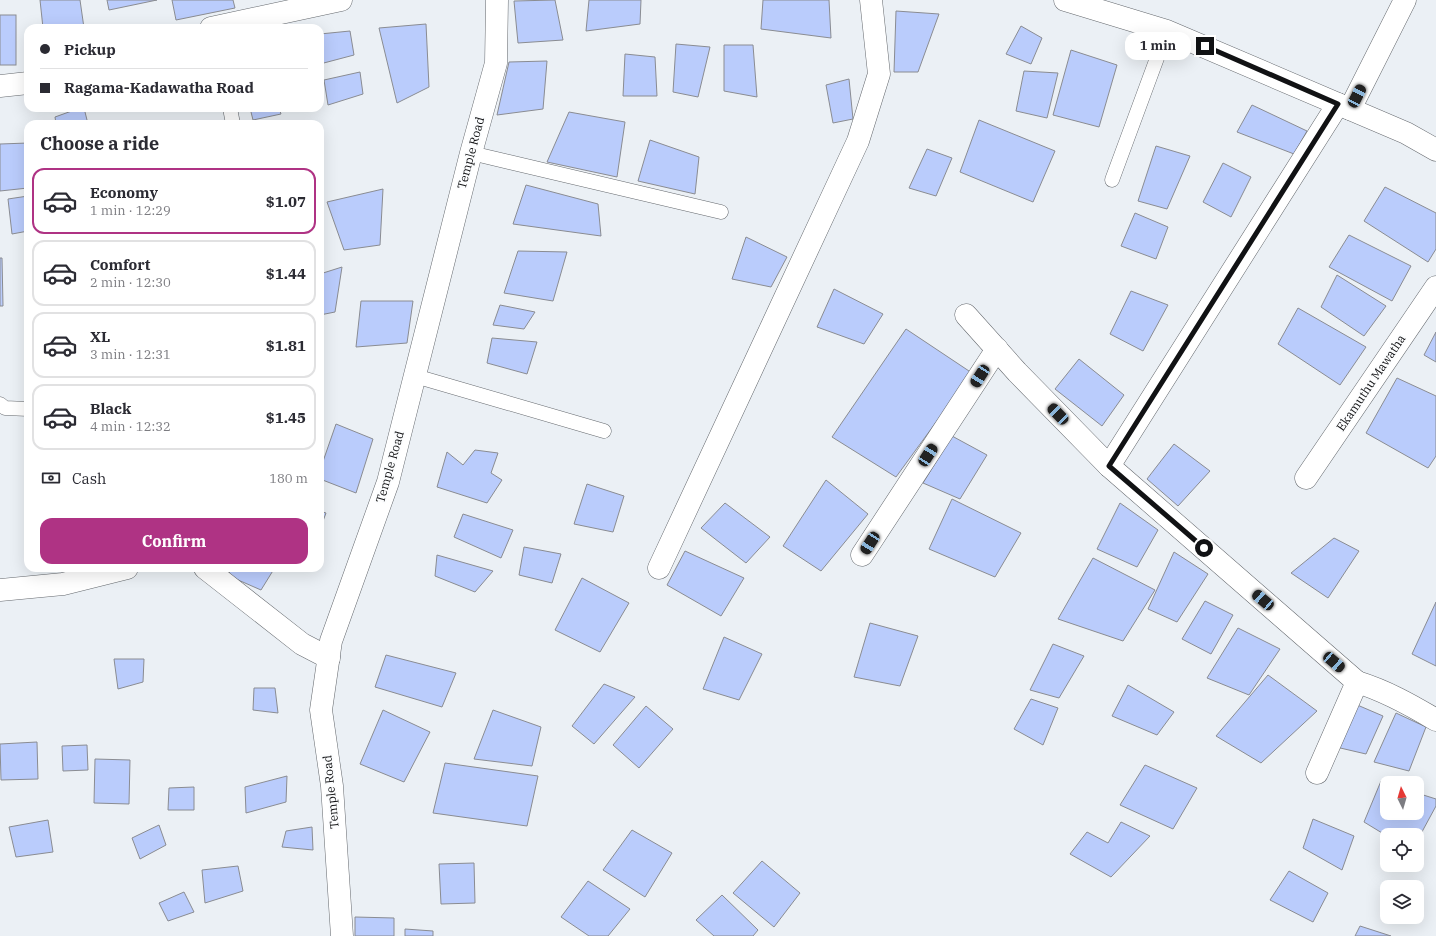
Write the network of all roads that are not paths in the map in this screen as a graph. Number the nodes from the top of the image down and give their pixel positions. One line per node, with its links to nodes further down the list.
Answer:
1 (341, 0): 6 (street)
2 (497, 0): 12 (street, Temple Road)
3 (871, 0): 25 (street)
4 (1065, 0): 7 (street)
5 (1406, 0): 10 (street)
6 (228, 24)
7 (1168, 31): 10 (street); 13 (lane)
8 (24, 83): 9 (street)
9 (0, 86)
10 (1344, 107): 11 (street); 22 (street)
11 (1436, 150)
12 (471, 153): 14 (lane); 18 (street, Temple Road)
13 (1112, 180)
14 (721, 212)
15 (1436, 287): 23 (street, Ekamuthu Mawatha)
16 (966, 315): 17 (street)
17 (997, 349): 22 (street); 24 (street)
18 (415, 376): 21 (lane); 29 (street, Temple Road)
19 (0, 404): 20 (lane)
20 (24, 410)
21 (604, 431)
22 (1109, 466): 30 (street)
23 (1306, 478)
24 (862, 555)
25 (659, 568)
26 (111, 572): 28 (street)
27 (210, 572): 29 (street)
28 (0, 590)
29 (328, 658): 33 (street, Temple Road)
30 (1357, 682): 31 (street); 32 (street)
31 (1436, 720)
32 (1317, 773)
33 (342, 936)

